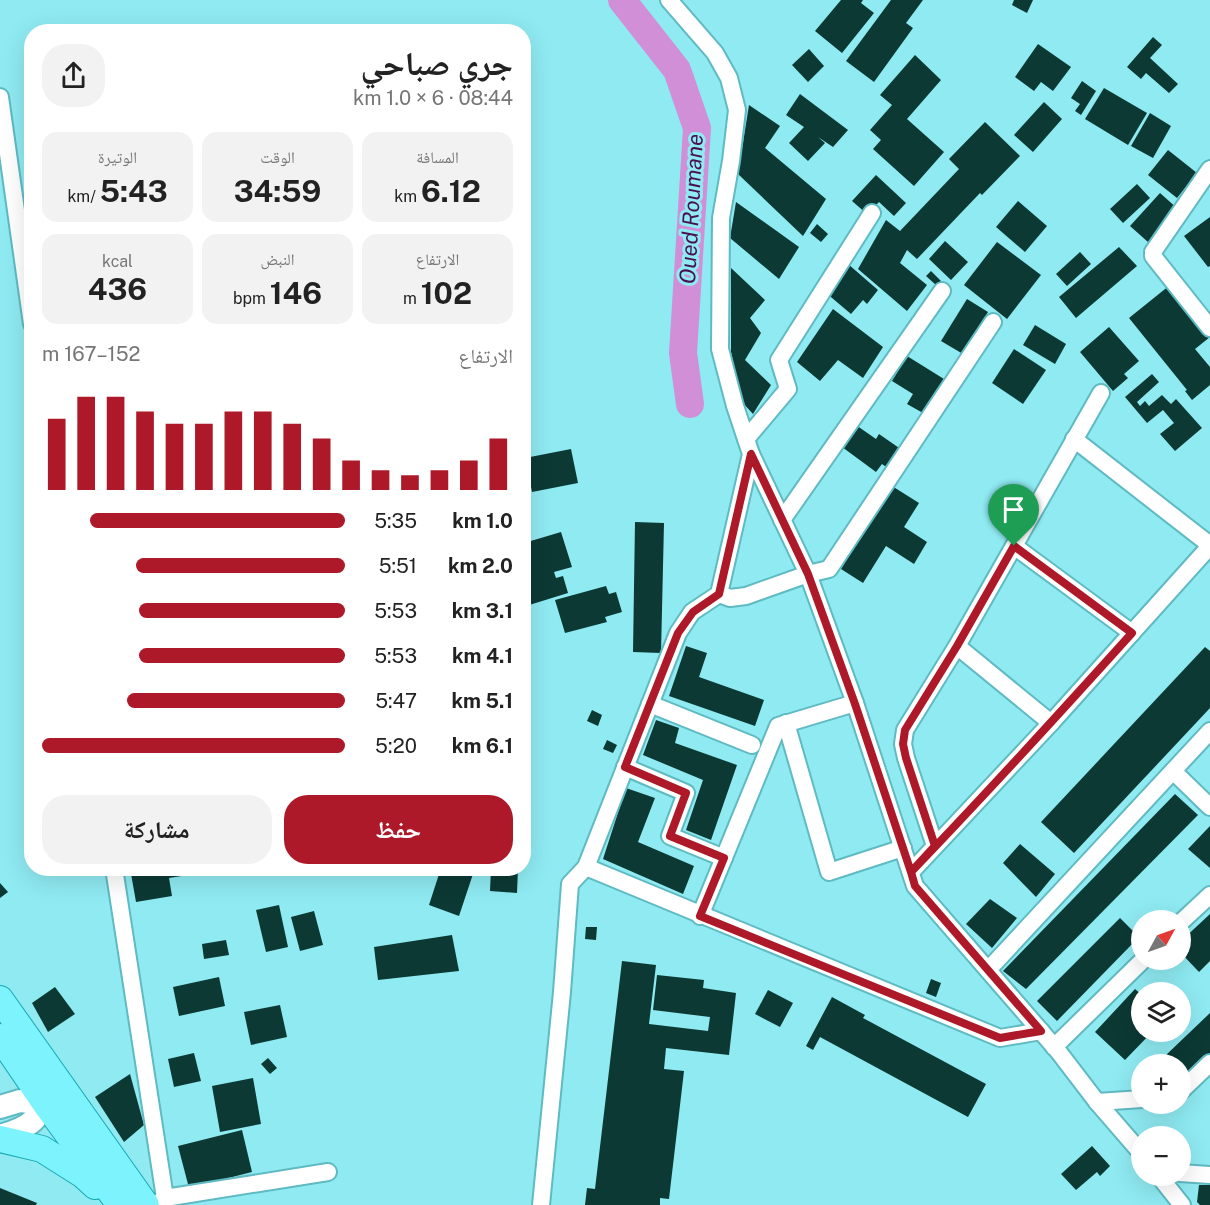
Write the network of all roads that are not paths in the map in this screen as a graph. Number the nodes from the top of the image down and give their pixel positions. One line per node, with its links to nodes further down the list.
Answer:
1 (669, 0): 11 (street)
2 (0, 98): 5 (street)
3 (1210, 169): 7 (street)
4 (872, 213): 11 (street)
5 (24, 268)
6 (942, 291): 12 (street)
7 (1207, 317)
8 (993, 322): 15 (street)
9 (1101, 393): 10 (street)
10 (1074, 440): 13 (street); 14 (street)
11 (749, 447): 12 (street); 16 (street)
12 (782, 520): 15 (street)
13 (1210, 545): 17 (street)
14 (1014, 546): 17 (street); 18 (street)
15 (808, 574): 16 (street); 20 (street)
16 (719, 594): 19 (street)
17 (1132, 633): 22 (street)
18 (957, 646): 22 (street); 28 (street)
19 (650, 704): 24 (street); 25 (street)
20 (855, 704): 21 (street); 29 (street)
21 (786, 723): 29 (street); 30 (street)
22 (1051, 723): 28 (street)
23 (1210, 731): 26 (street)
24 (752, 745)
25 (625, 767): 30 (street); 31 (street)
26 (1173, 771): 27 (street); 37 (street)
27 (1210, 807)
28 (935, 846): 32 (street)
29 (903, 848): 32 (street)
30 (724, 858): 36 (street)
31 (586, 867): 36 (street); 60 (street)
32 (911, 872): 37 (street)
33 (115, 876): 57 (street)
34 (1210, 895): 35 (street)
35 (1191, 913)
36 (700, 916): 40 (street)
37 (988, 970): 40 (street)
38 (1133, 970): 42 (street)
39 (0, 999): 44 (main road)
40 (1041, 1031): 42 (street)
41 (0, 1038): 48 (main road)
42 (1054, 1047): 47 (street)
43 (1210, 1063): 45 (street)
44 (50, 1069): 48 (main road); 49 (main road)
45 (1191, 1081)
46 (1131, 1100): 47 (street)
47 (1097, 1102): 52 (street)
48 (45, 1103): 49 (main road); 50 (main road); 51 (main road); 59 (main road)
49 (76, 1106): 57 (main road)
50 (0, 1107)
51 (0, 1138): 58 (main road)
52 (1131, 1141)
53 (328, 1172): 57 (street)
54 (1191, 1173): 55 (street)
55 (1210, 1174)
56 (1167, 1186): 61 (street)
57 (155, 1203)
58 (115, 1205)
59 (120, 1205)
60 (541, 1205)
61 (1182, 1205)

